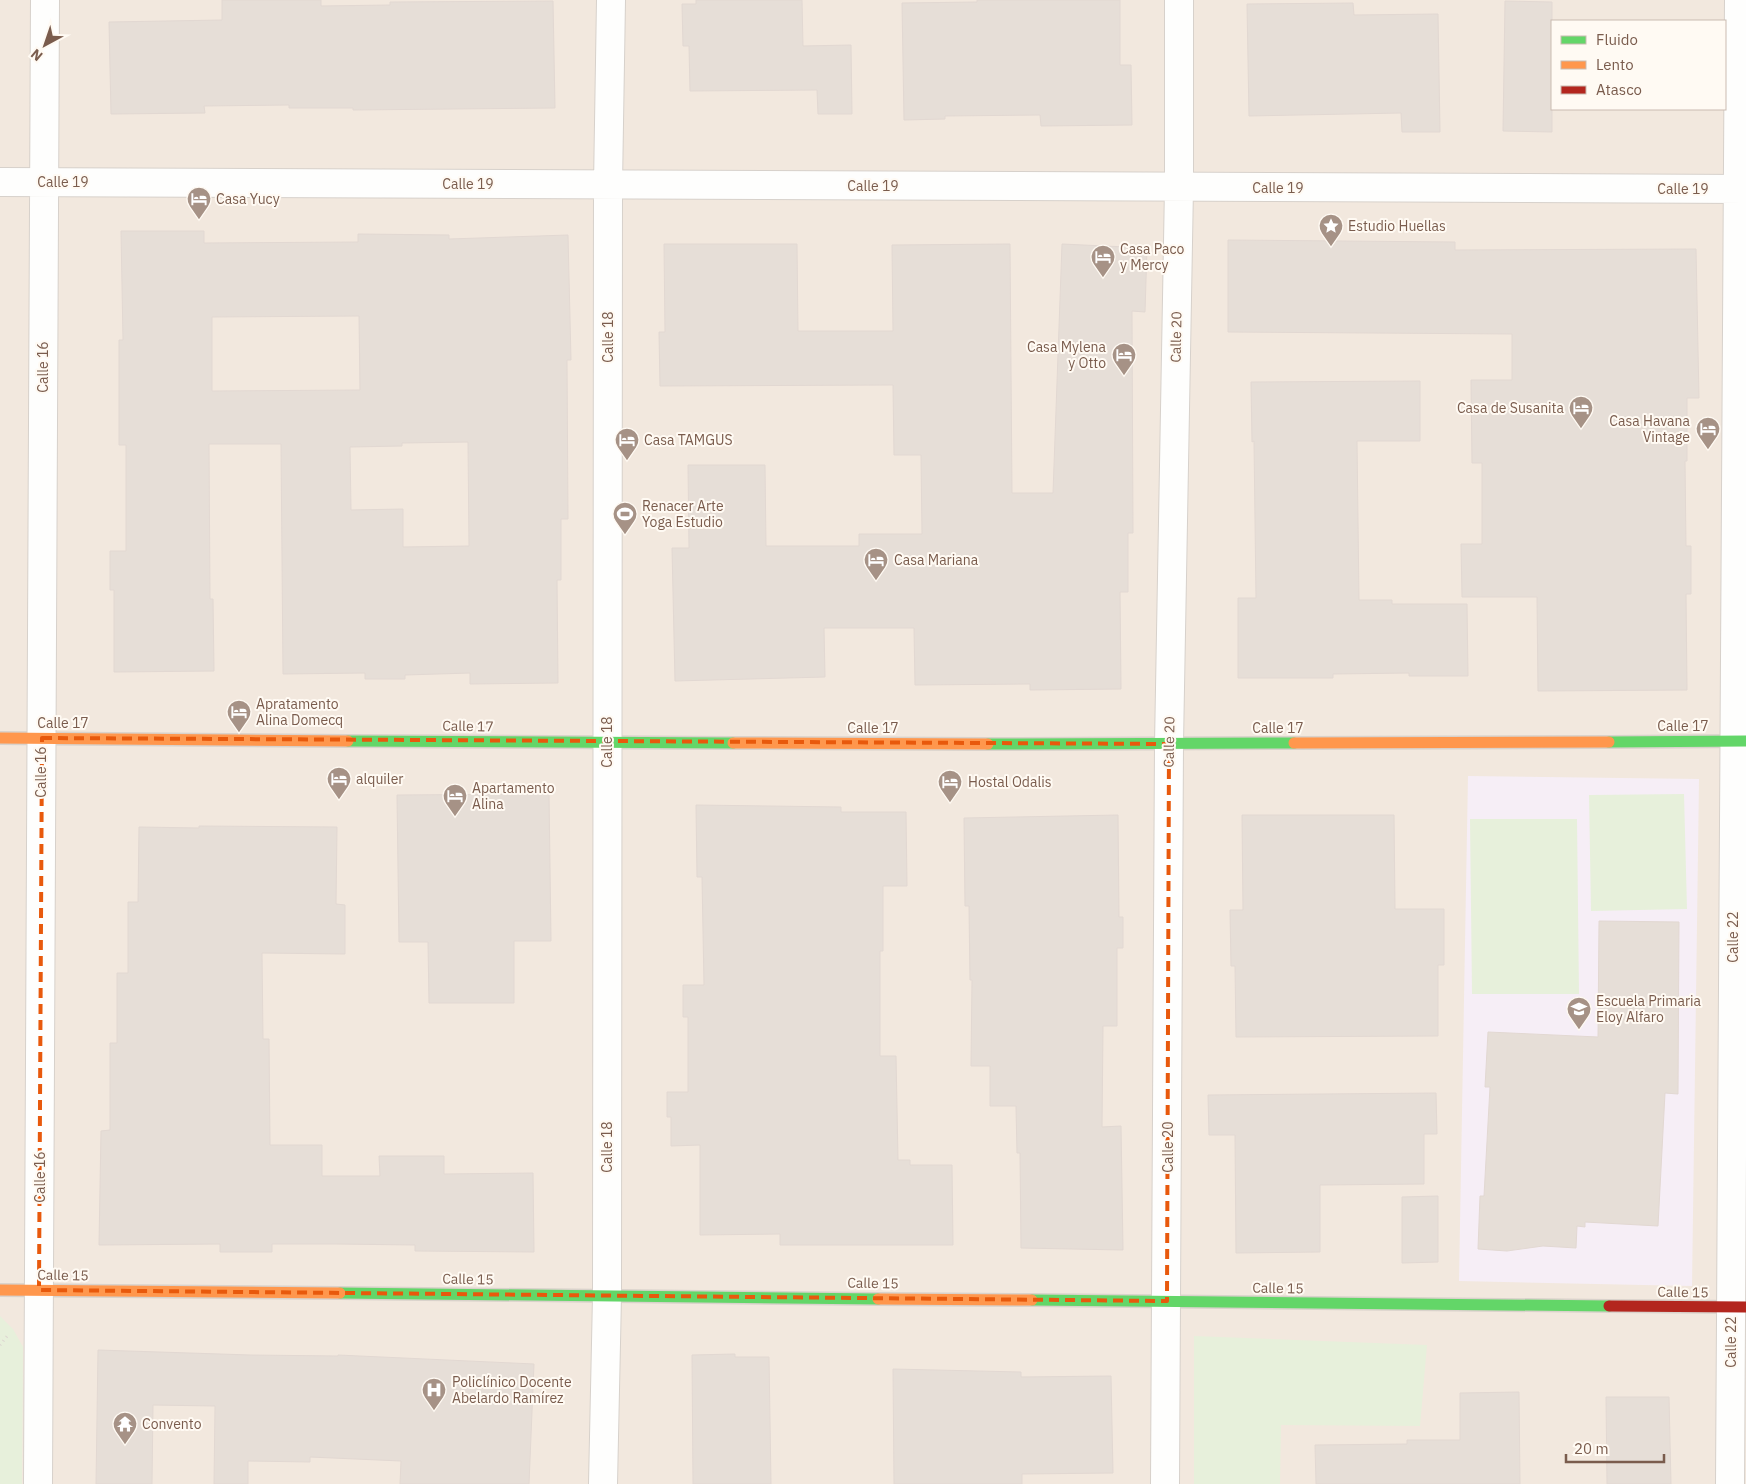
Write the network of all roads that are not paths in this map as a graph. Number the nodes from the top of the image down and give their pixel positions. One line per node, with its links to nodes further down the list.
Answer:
1 (45, 0): 6 (street, Calle 16)
2 (611, 0): 7 (street, Calle 18)
3 (1180, 0): 8 (street, Calle 20)
4 (1739, 0): 9 (street, Calle 22)
5 (0, 182): 6 (street, Calle 19)
6 (44, 182): 7 (street, Calle 19); 11 (street, Calle 16)
7 (608, 185): 8 (street, Calle 19); 13 (street, Calle 18)
8 (1179, 187): 9 (street, Calle 19); 14 (street, Calle 20)
9 (1742, 189): 12 (street, Calle 22)
10 (0, 738): 11 (street, Calle 17)
11 (42, 738): 13 (street, Calle 17); 16 (street, Calle 16)
12 (1740, 740): 14 (street, Calle 17); 19 (street, Calle 22)
13 (607, 742): 14 (street, Calle 17); 17 (street, Calle 18)
14 (1169, 744): 18 (street, Calle 20)
15 (0, 1290): 16 (street, Calle 15)
16 (39, 1290): 17 (street, Calle 15); 20 (street, Calle 16)
17 (607, 1296): 18 (street, Calle 15); 21 (street, Calle 18)
18 (1167, 1301): 19 (street, Calle 15); 22 (street, Calle 20)
19 (1739, 1307): 23 (street, Calle 22)
20 (38, 1484)
21 (603, 1484)
22 (1165, 1484)
23 (1730, 1484)

